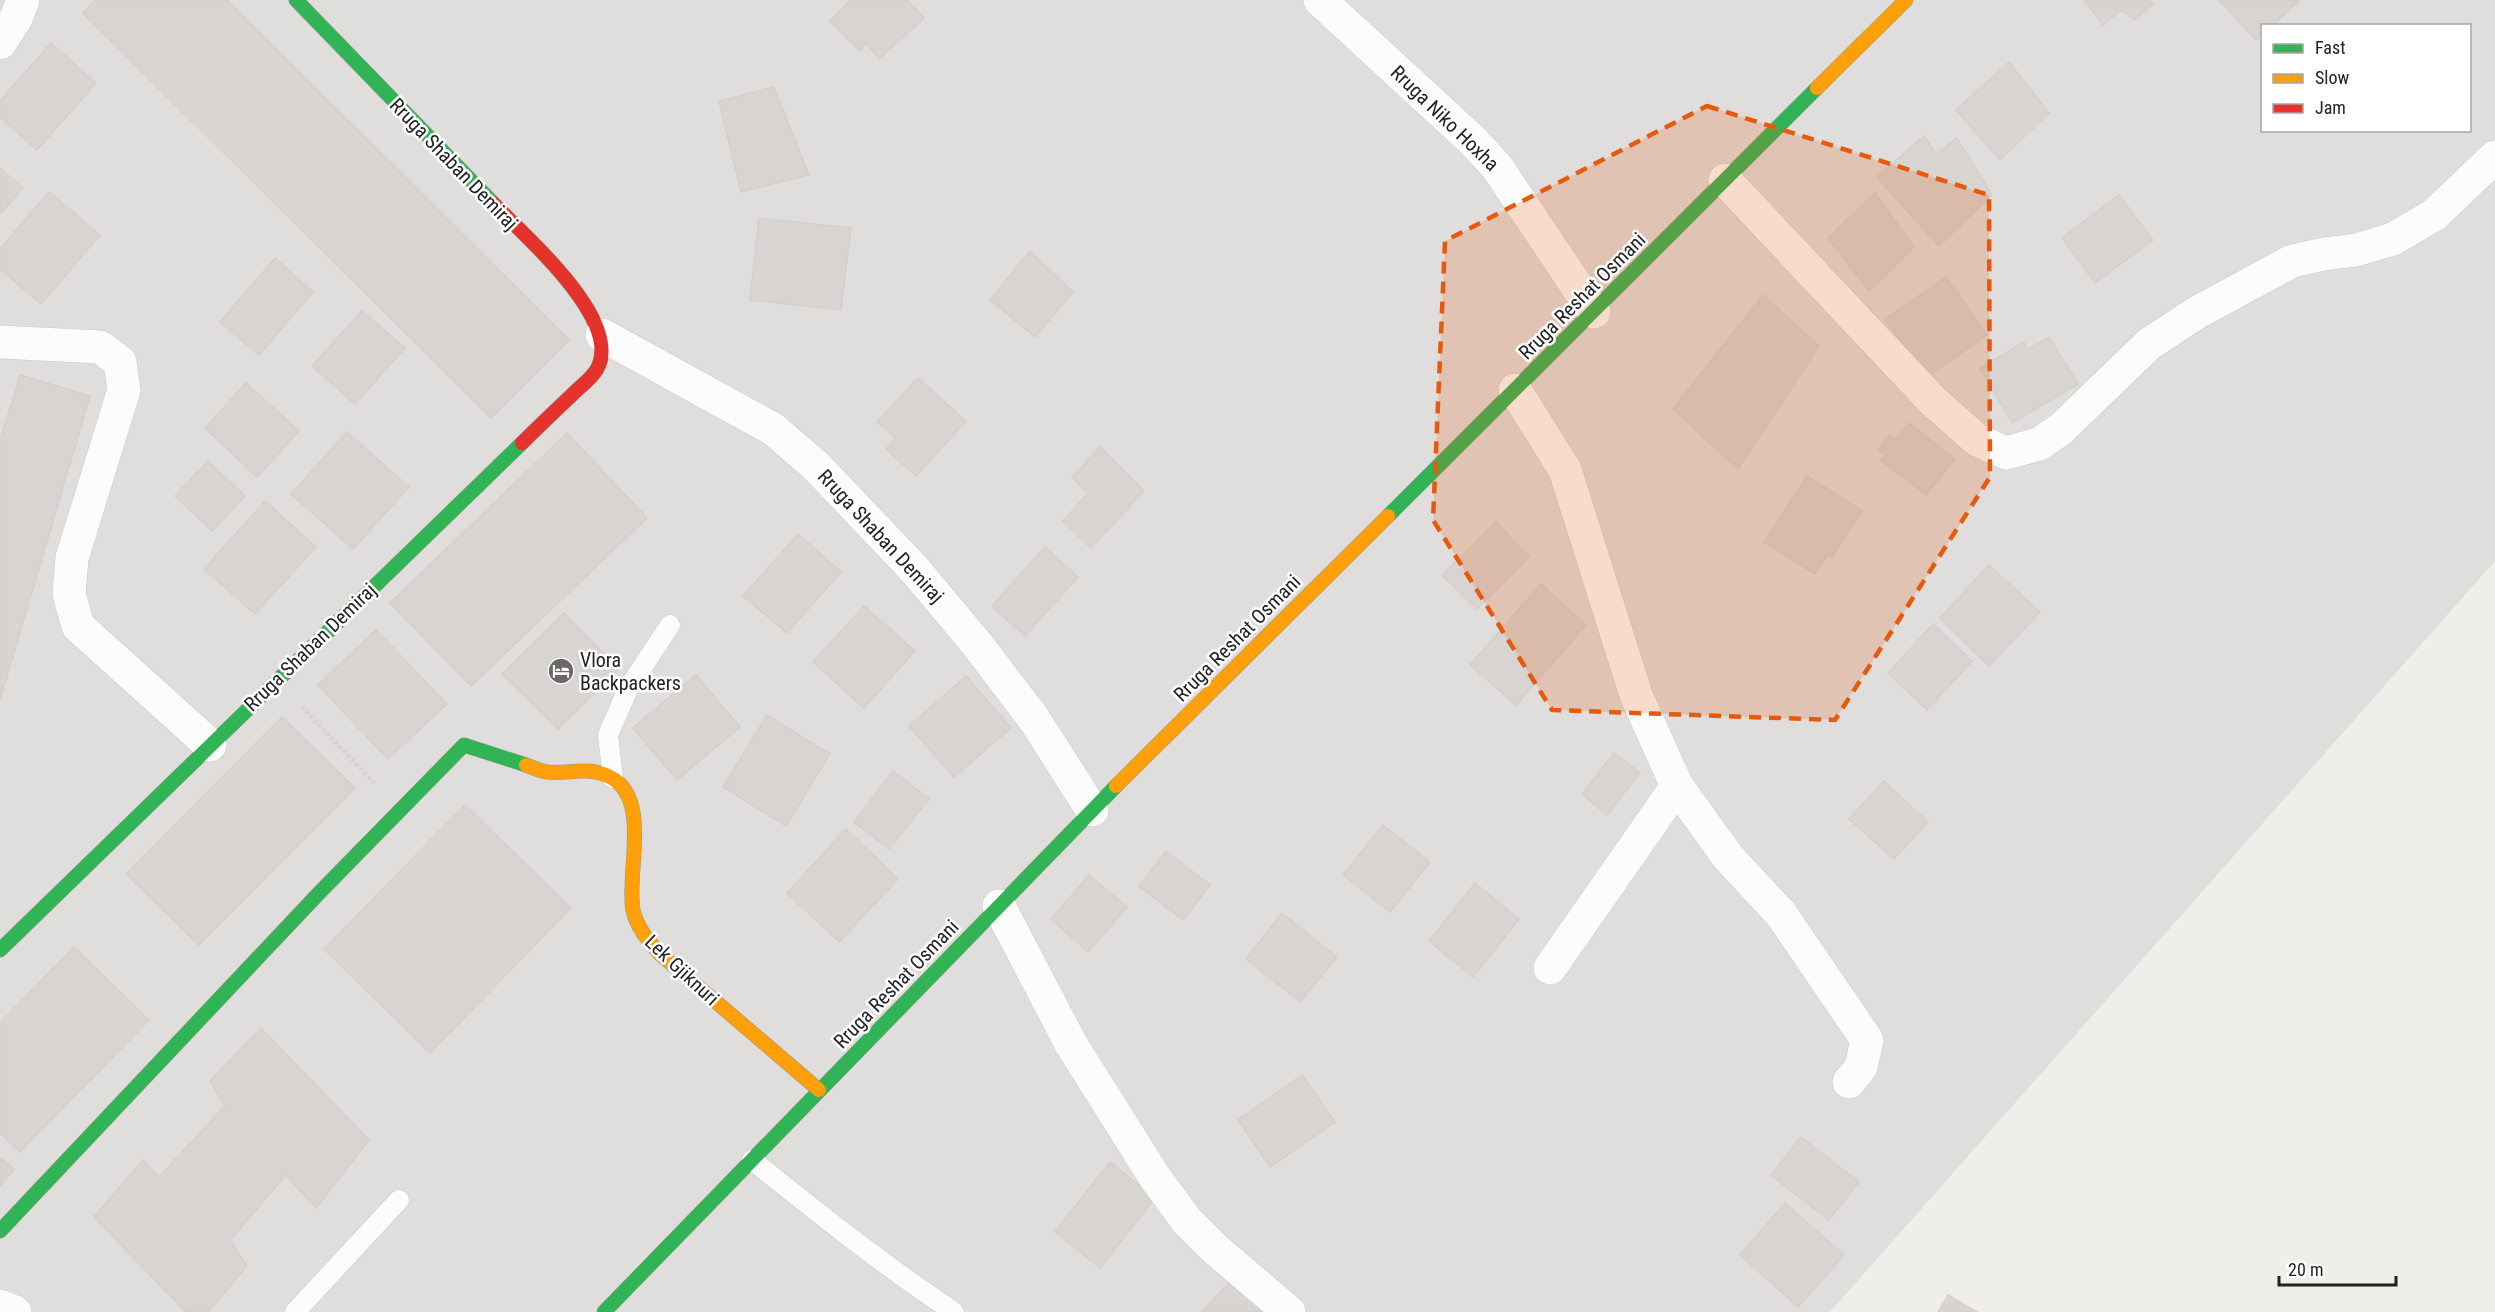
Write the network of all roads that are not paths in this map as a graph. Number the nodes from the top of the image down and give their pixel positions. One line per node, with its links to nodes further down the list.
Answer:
1 (296, 0): 7 (street, Rruga Shaban Demiraj)
2 (1320, 0): 6 (street, Rruga Niko Hoxha)
3 (1906, 0): 5 (street, Rruga Reshat Osmani)
4 (2495, 157): 5 (street)
5 (1725, 180): 6 (street, Rruga Reshat Osmani)
6 (1594, 312): 9 (street, Rruga Reshat Osmani)
7 (602, 335): 11 (street, Rruga Shaban Demiraj); 14 (street, Rruga Shaban Demiraj)
8 (0, 342): 11 (street)
9 (1515, 390): 13 (street); 14 (street, Rruga Reshat Osmani)
10 (670, 625): 12 (lane)
11 (210, 745): 16 (street, Rruga Shaban Demiraj)
12 (613, 778): 19 (street, Lek Gjiknuri); 22 (street)
13 (1677, 786): 17 (street); 18 (street)
14 (1092, 810): 15 (street, Rruga Reshat Osmani)
15 (999, 906): 19 (street, Rruga Reshat Osmani); 28 (street)
16 (0, 950)
17 (1550, 968)
18 (1848, 1082)
19 (819, 1090): 20 (street, Rruga Reshat Osmani)
20 (752, 1160): 26 (street, Rruga Reshat Osmani); 27 (lane)
21 (399, 1200): 25 (lane)
22 (0, 1231)
23 (0, 1306): 24 (street)
24 (15, 1312)
25 (295, 1312)
26 (604, 1312)
27 (954, 1312)
28 (1289, 1312)

